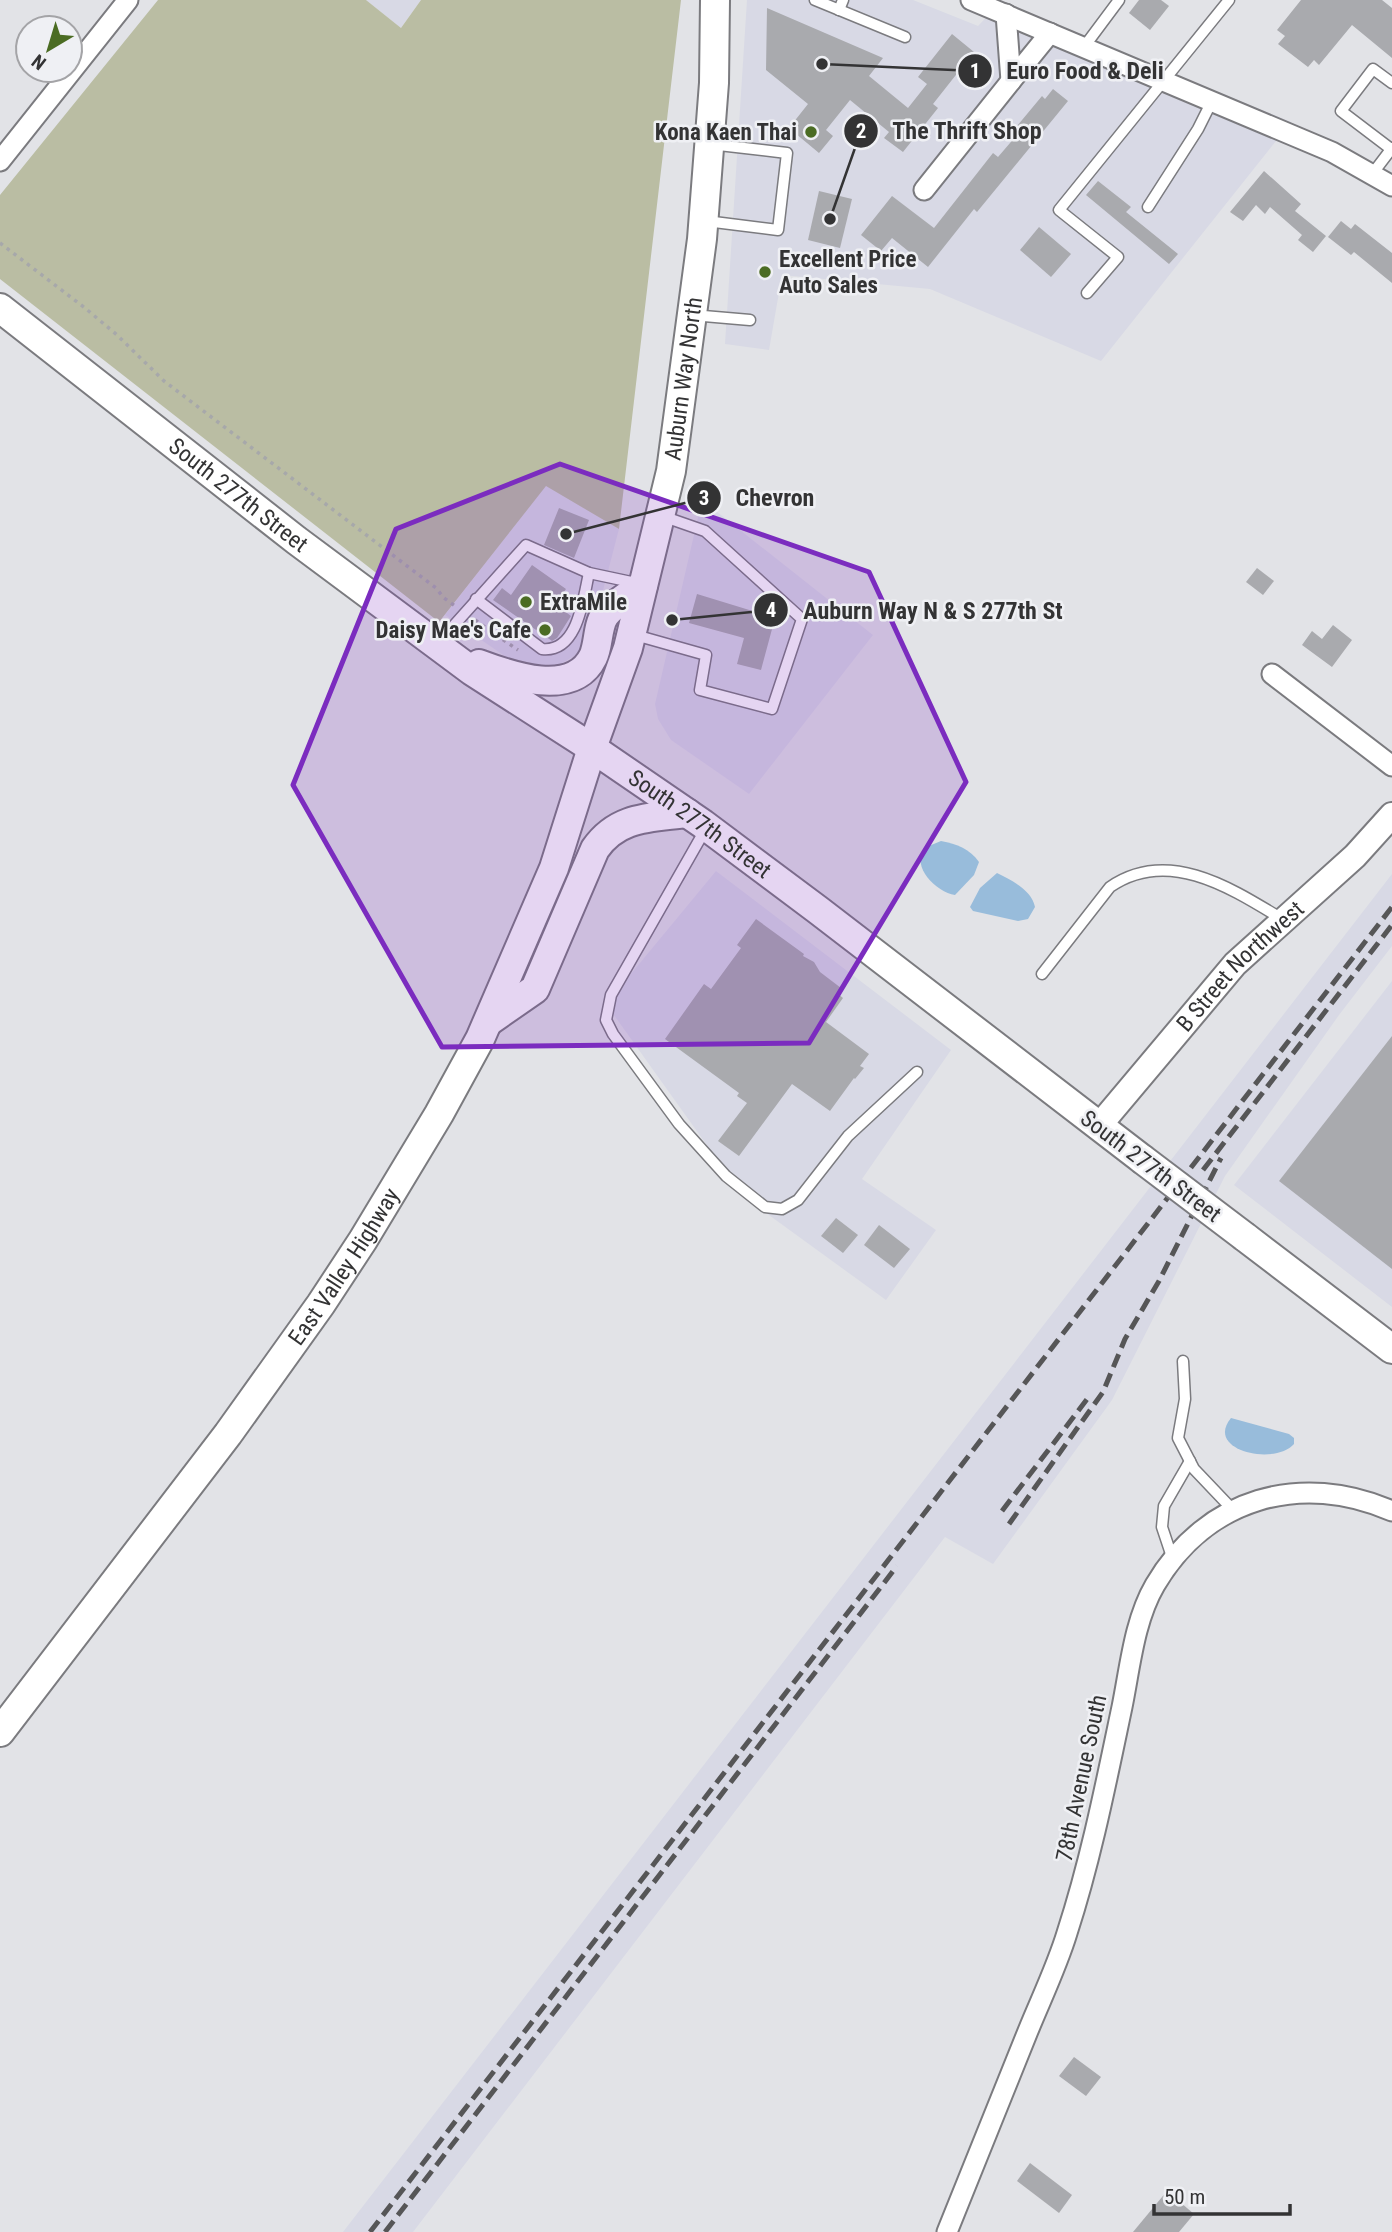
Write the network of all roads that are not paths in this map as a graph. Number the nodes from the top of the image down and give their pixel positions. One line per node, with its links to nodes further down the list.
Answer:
1 (128, 0): 18 (street)
2 (715, 0): 16 (main road, Auburn Way North)
3 (816, 0): 7 (lane)
4 (971, 0): 8 (street)
5 (1119, 0): 11 (lane)
6 (1229, 0): 13 (lane)
7 (841, 5): 10 (lane)
8 (1006, 14): 9 (street); 12 (street)
9 (1050, 33): 11 (street); 12 (street)
10 (905, 37)
11 (1084, 47): 13 (street)
12 (1011, 81): 21 (street)
13 (1165, 81): 15 (street); 24 (lane)
14 (1392, 83): 17 (lane)
15 (1212, 101): 19 (street); 22 (lane)
16 (709, 144): 23 (main road, Auburn Way North); 23 (lane)
17 (1392, 149): 19 (lane)
18 (0, 161)
19 (1373, 173): 20 (street)
20 (1392, 186)
21 (924, 190)
22 (1148, 207)
23 (704, 221): 26 (main road, Auburn Way North)
24 (1087, 293)
25 (0, 308): 33 (main road, South 277th Street)
26 (692, 315): 27 (lane); 28 (main road, Auburn Way North)
27 (750, 320)
28 (661, 516): 30 (main road, Auburn Way North); 32 (lane)
29 (589, 573): 30 (lane); 31 (lane); 31 (lane)
30 (643, 585): 32 (main road, Auburn Way North); 33 (main road)
31 (476, 598): 33 (lane)
32 (631, 634): 35 (main road, Auburn Way North)
33 (440, 648): 35 (main road, South 277th Street)
34 (1272, 674): 36 (street)
35 (592, 748): 38 (main road, South 277th Street); 41 (main road, East Valley Highway)
36 (1392, 766)
37 (1392, 816): 39 (street, B Street Northwest)
38 (697, 820): 41 (main road); 42 (lane); 43 (main road, South 277th Street)
39 (1282, 919): 40 (lane); 43 (street, B Street Northwest)
40 (1042, 974)
41 (489, 1021): 50 (main road, East Valley Highway)
42 (917, 1072)
43 (1098, 1127): 44 (main road, South 277th Street, bridge)
44 (1392, 1349)
45 (1183, 1361): 46 (lane)
46 (1190, 1461): 47 (lane); 49 (lane)
47 (1233, 1510): 48 (street, 78th Avenue South); 49 (street, 78th Avenue South)
48 (1391, 1511)
49 (1173, 1561): 51 (street, 78th Avenue South)
50 (0, 1732)
51 (947, 2232)

